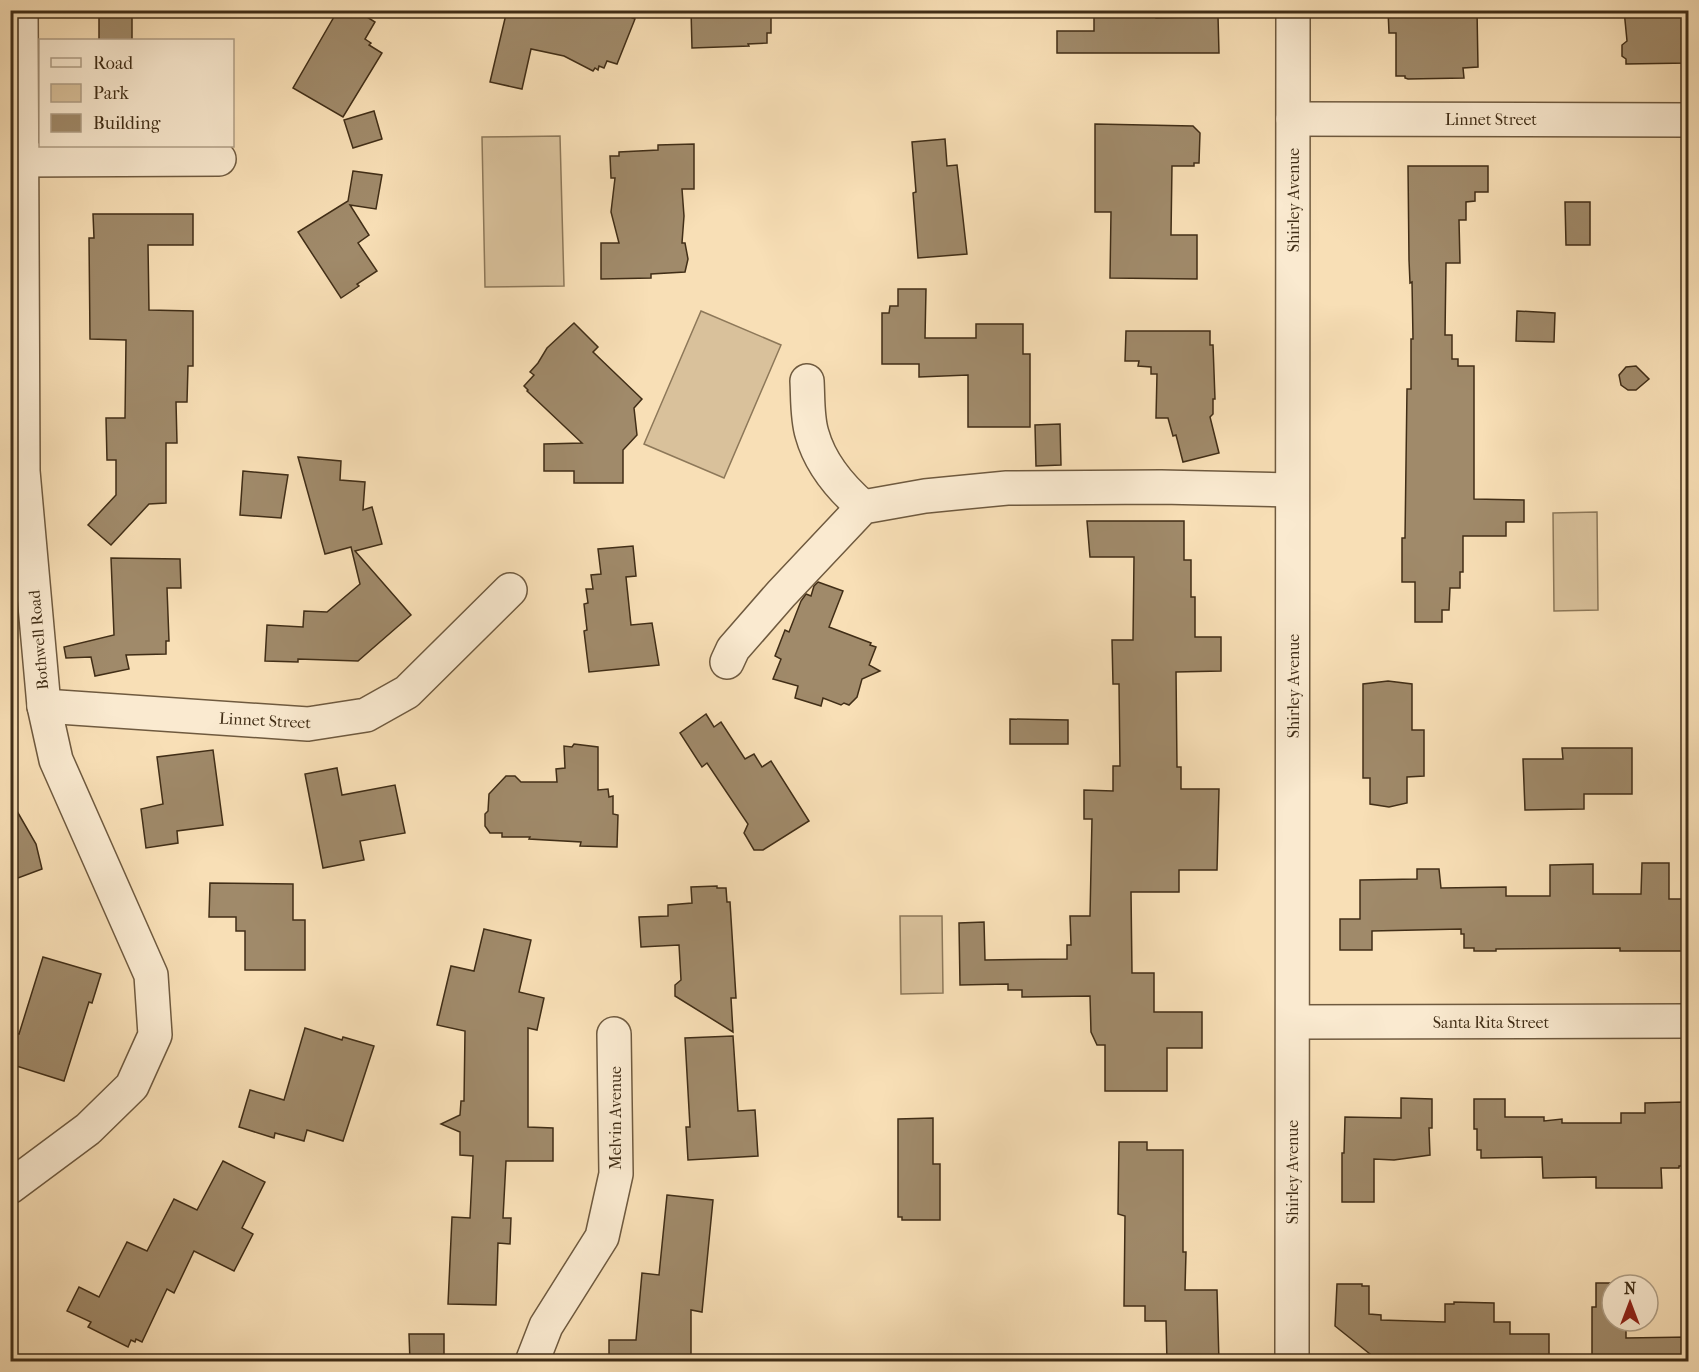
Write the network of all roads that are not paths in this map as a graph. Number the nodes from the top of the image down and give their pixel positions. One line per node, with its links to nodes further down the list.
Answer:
1 (21, 10): 6 (street, Bothwell Road)
2 (1293, 10): 3 (street, Shirley Avenue)
3 (1293, 119): 4 (street, Linnet Street); 8 (street, Shirley Avenue)
4 (1689, 120)
5 (219, 159): 6 (street)
6 (22, 160): 12 (street, Bothwell Road)
7 (807, 381): 9 (street)
8 (1292, 490): 9 (street); 14 (street, Shirley Avenue)
9 (863, 507): 11 (street)
10 (510, 590): 12 (street, Linnet Street)
11 (726, 662)
12 (44, 706): 16 (street, Bothwell Road)
13 (1689, 1021): 14 (street, Santa Rita Street)
14 (1293, 1022): 18 (street, Shirley Avenue)
15 (614, 1034): 17 (street, Melvin Avenue)
16 (10, 1186)
17 (532, 1362)
18 (1292, 1362)

